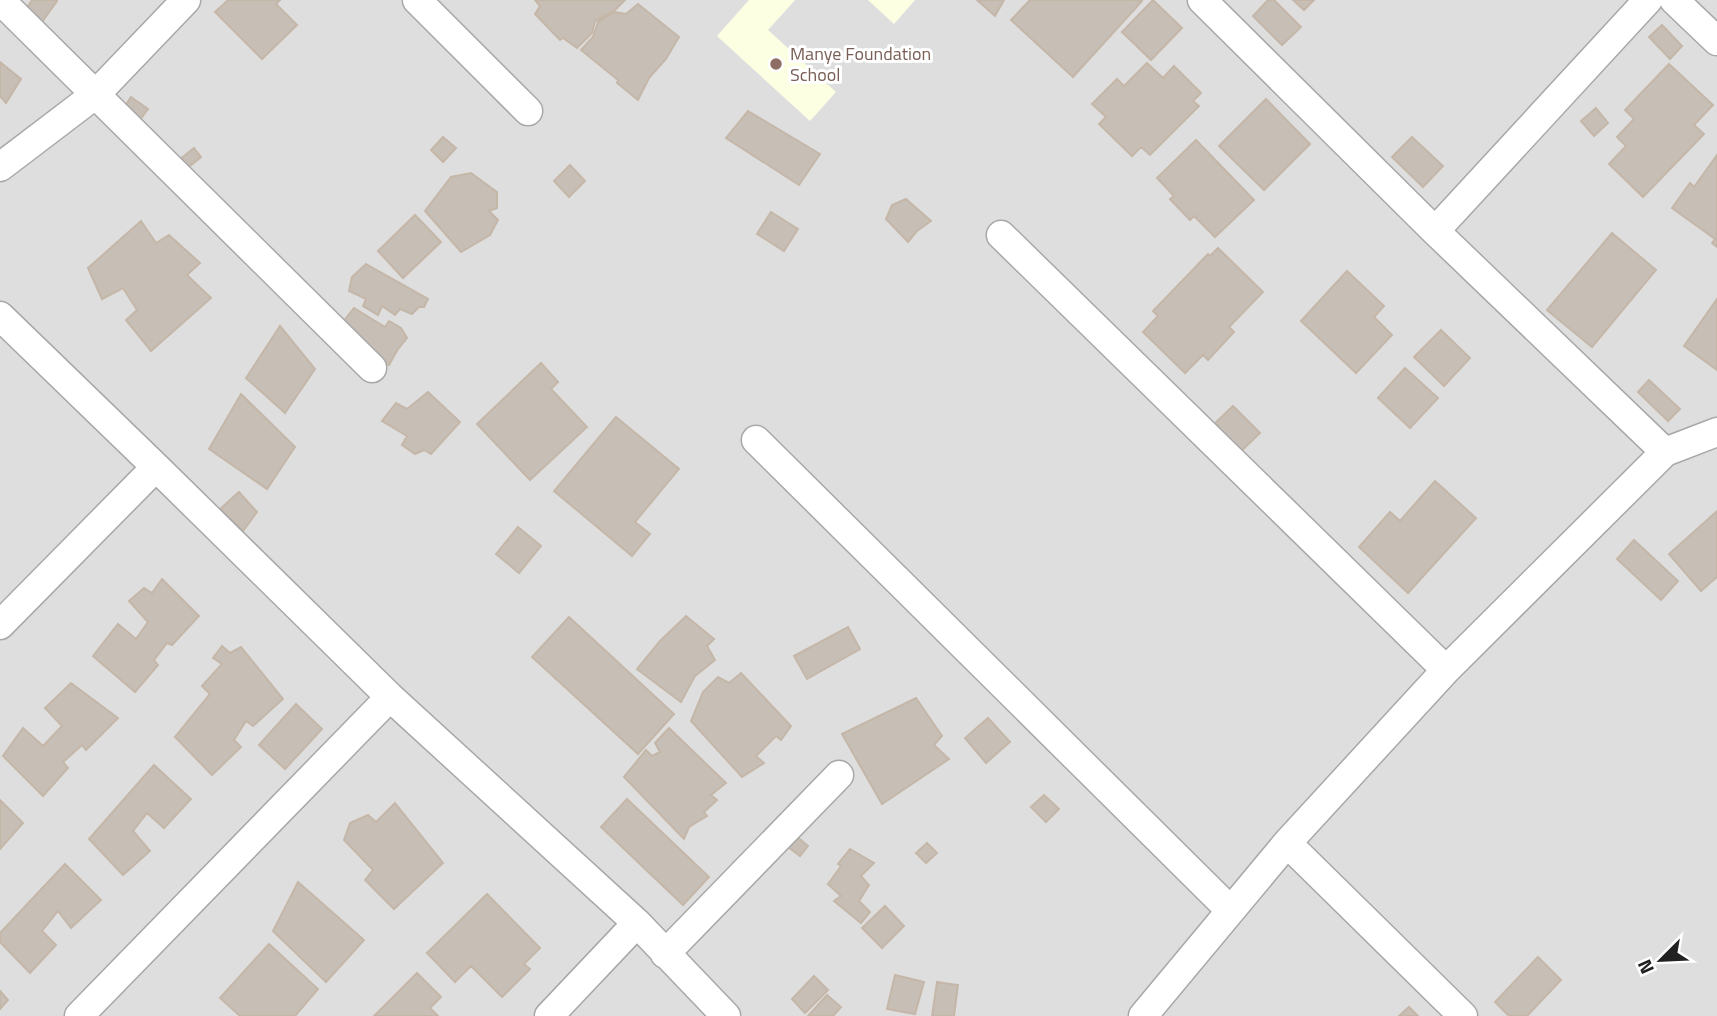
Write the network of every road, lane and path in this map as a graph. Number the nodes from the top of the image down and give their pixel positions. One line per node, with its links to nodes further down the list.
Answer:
1 (0, 0): 8 (street)
2 (186, 0): 8 (street)
3 (417, 0): 9 (street)
4 (1202, 0): 11 (street)
5 (1648, 0): 11 (street)
6 (1674, 0): 7 (street)
7 (1717, 41)
8 (96, 94): 10 (street); 14 (street)
9 (528, 111)
10 (0, 167)
11 (1435, 232): 17 (street)
12 (1001, 235): 20 (street)
13 (0, 316): 18 (street)
14 (372, 368)
15 (1717, 432): 17 (street)
16 (755, 440): 24 (street)
17 (1665, 452): 20 (street)
18 (156, 467): 19 (street); 21 (street)
19 (0, 625)
20 (1446, 670): 23 (street)
21 (390, 697): 25 (street); 27 (street)
22 (839, 775): 26 (street)
23 (1287, 843): 24 (street); 31 (street)
24 (1230, 910): 30 (street)
25 (637, 923): 26 (street); 28 (street)
26 (665, 954): 29 (street)
27 (79, 1016)
28 (549, 1016)
29 (726, 1016)
30 (1143, 1016)
31 (1463, 1016)

